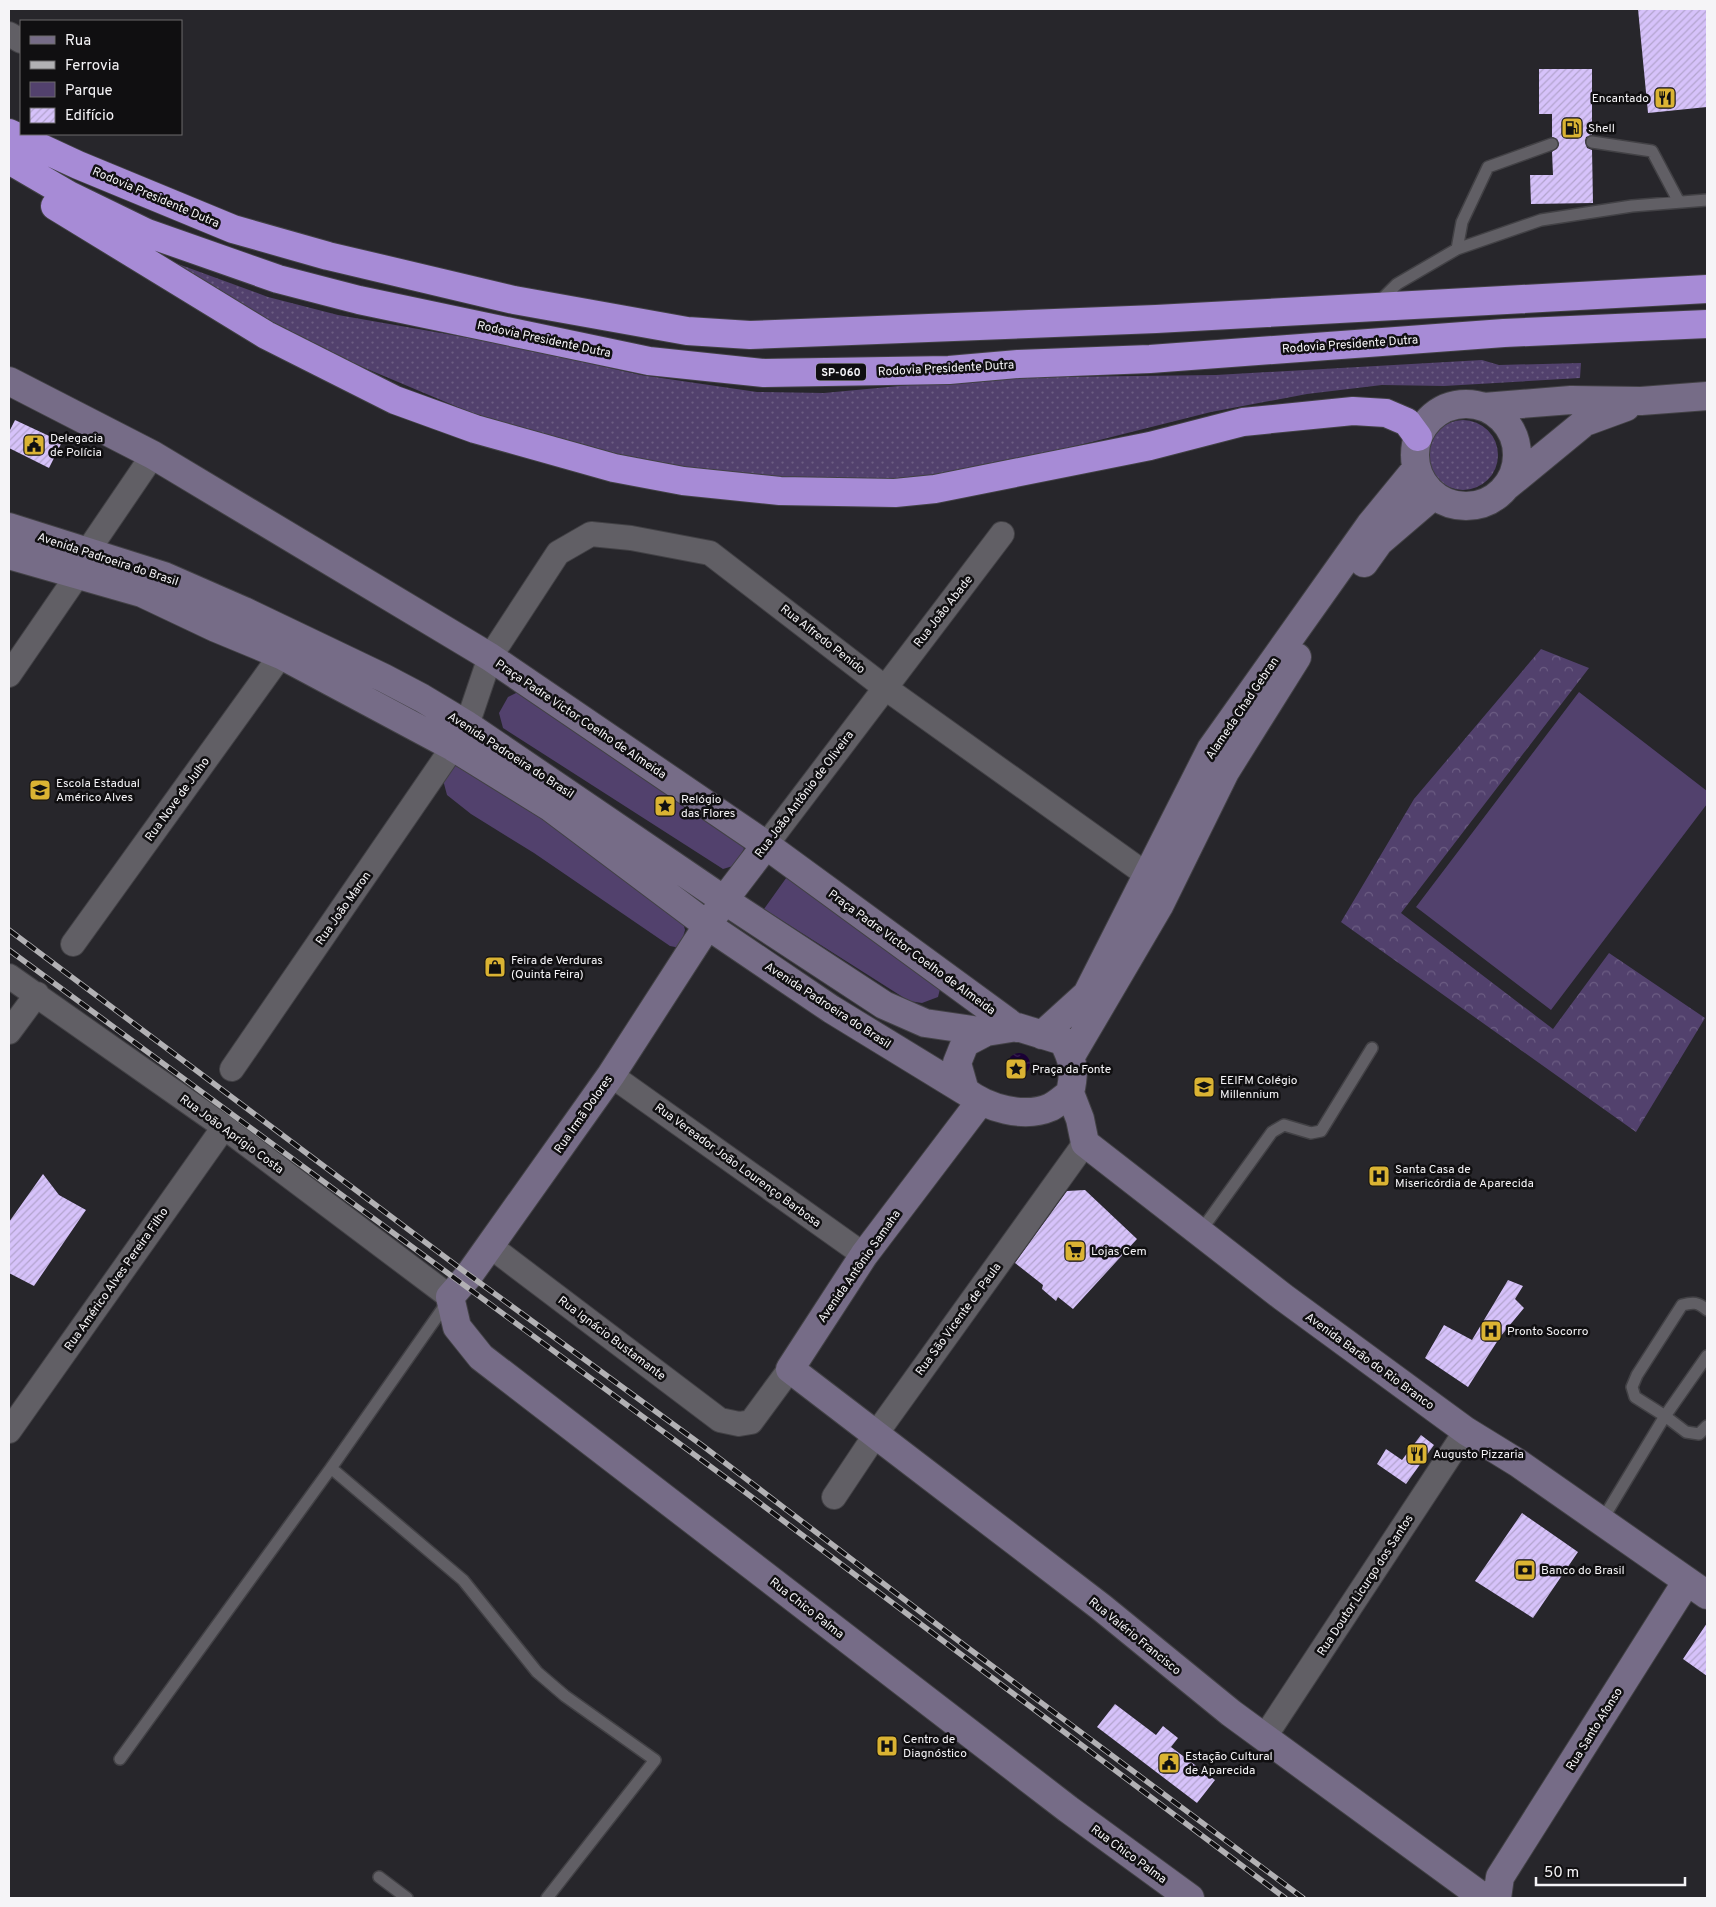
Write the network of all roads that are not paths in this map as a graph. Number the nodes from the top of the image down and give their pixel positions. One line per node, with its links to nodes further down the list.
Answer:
1 (9, 34): 2 (street)
2 (20, 40)
3 (9, 133): 12 (highway, Rodovia Presidente Dutra)
4 (1592, 142): 9 (lane)
5 (1552, 144): 10 (lane)
6 (9, 160): 13 (highway, Rodovia Presidente Dutra / SP-060)
7 (9, 179): 18 (highway)
8 (1707, 200): 9 (lane)
9 (1680, 202): 10 (lane)
10 (1457, 249): 12 (lane)
11 (1707, 289): 12 (highway, Rodovia Presidente Dutra)
12 (1375, 307)
13 (1707, 324)
14 (9, 381): 19 (street, Praça Padre Victor Coelho de Almeida)
15 (1707, 396): 16 (street)
16 (1641, 401): 17 (street); 21 (street)
17 (1484, 407): 18 (street); 21 (street)
18 (1418, 437): 20 (street)
19 (153, 454): 26 (street); 29 (street, Praça Padre Victor Coelho de Almeida)
20 (1416, 469): 22 (street); 27 (street, Alameda Chad Gebran)
21 (1506, 487): 22 (street)
22 (1434, 495): 27 (street, Alameda Chad Gebran)
23 (9, 527): 26 (street, Avenida Padroeira do Brasil)
24 (1002, 534): 31 (street, Rua João Abade)
25 (9, 555): 26 (street, Avenida Padroeira do Brasil)
26 (82, 564): 28 (street, Avenida Padroeira do Brasil); 30 (street); 32 (street, Avenida Padroeira do Brasil)
27 (1310, 624): 34 (street, Alameda Chad Gebran)
28 (281, 654): 32 (street, Avenida Padroeira do Brasil); 37 (street, Rua Nove de Julho)
29 (490, 657): 31 (street, Rua Alfredo Penido); 32 (street, Rua João Maron); 33 (street, Praça Padre Victor Coelho de Almeida)
30 (9, 675)
31 (884, 687): 33 (street, Rua João Antônio de Oliveira); 34 (street, Rua Alfredo Penido)
32 (460, 736): 35 (street, Avenida Padroeira do Brasil); 36 (street, Avenida Padroeira do Brasil); 46 (street, Rua João Maron)
33 (766, 845): 35 (street, Rua João Antônio de Oliveira); 40 (street, Praça Padre Victor Coelho de Almeida)
34 (1157, 882): 43 (street, Alameda Chad Gebran); 45 (street, Alameda Chad Gebran)
35 (724, 900): 36 (street, Rua João Antônio de Oliveira); 42 (street, Avenida Padroeira do Brasil)
36 (708, 924): 47 (street, Rua Irmã Dolores); 49 (street, Avenida Padroeira do Brasil)
37 (73, 944)
38 (9, 976): 39 (street, Rua João Aprígio Costa)
39 (36, 994): 41 (street); 50 (street, Rua João Aprígio Costa)
40 (1016, 1028): 42 (street); 43 (street)
41 (9, 1032)
42 (986, 1032): 49 (street)
43 (1042, 1035): 45 (street)
44 (1372, 1048): 52 (lane)
45 (1071, 1056): 48 (street)
46 (232, 1069)
47 (611, 1075): 53 (street, Rua Irmã Dolores); 54 (street, Rua Vereador João Lourenço Barbosa)
48 (1070, 1093): 49 (street); 51 (street)
49 (972, 1097): 54 (street, Avenida Antônio Samaha)
50 (224, 1127): 55 (street, Rua João Aprígio Costa); 62 (street, Rua Américo Alves Pereira Filho)
51 (1085, 1143): 52 (street, Avenida Barão do Rio Branco); 64 (street, Rua São Vicente de Paula)
52 (1200, 1233): 63 (street, Avenida Barão do Rio Branco)
53 (490, 1246): 55 (street, Rua Irmã Dolores); 60 (street, Rua Ignácio Bustamante)
54 (864, 1255): 58 (street, Avenida Antônio Samaha)
55 (450, 1297): 65 (lane); 75 (street, Rua Chico Palma)
56 (1707, 1310): 59 (lane)
57 (1707, 1356): 59 (lane)
58 (790, 1368): 60 (street, Avenida Antônio Samaha); 64 (street, Rua Valério Francisco)
59 (1665, 1416): 61 (lane); 67 (lane)
60 (739, 1424)
61 (1707, 1426)
62 (9, 1431)
63 (1466, 1431): 67 (street, Avenida Barão do Rio Branco); 69 (street, Rua Doutor Licurgo dos Santos)
64 (876, 1434): 66 (street, Rua São Vicente de Paula); 69 (street, Rua Valério Francisco)
65 (330, 1468): 70 (lane); 74 (lane)
66 (834, 1497)
67 (1601, 1522): 68 (street, Avenida Barão do Rio Branco)
68 (1697, 1588): 72 (street, Rua Santo Afonso)
69 (1264, 1738): 72 (street, Rua Valério Francisco)
70 (120, 1759)
71 (378, 1877): 73 (lane)
72 (1489, 1891)
73 (407, 1898)
74 (547, 1898)
75 (1190, 1898)

